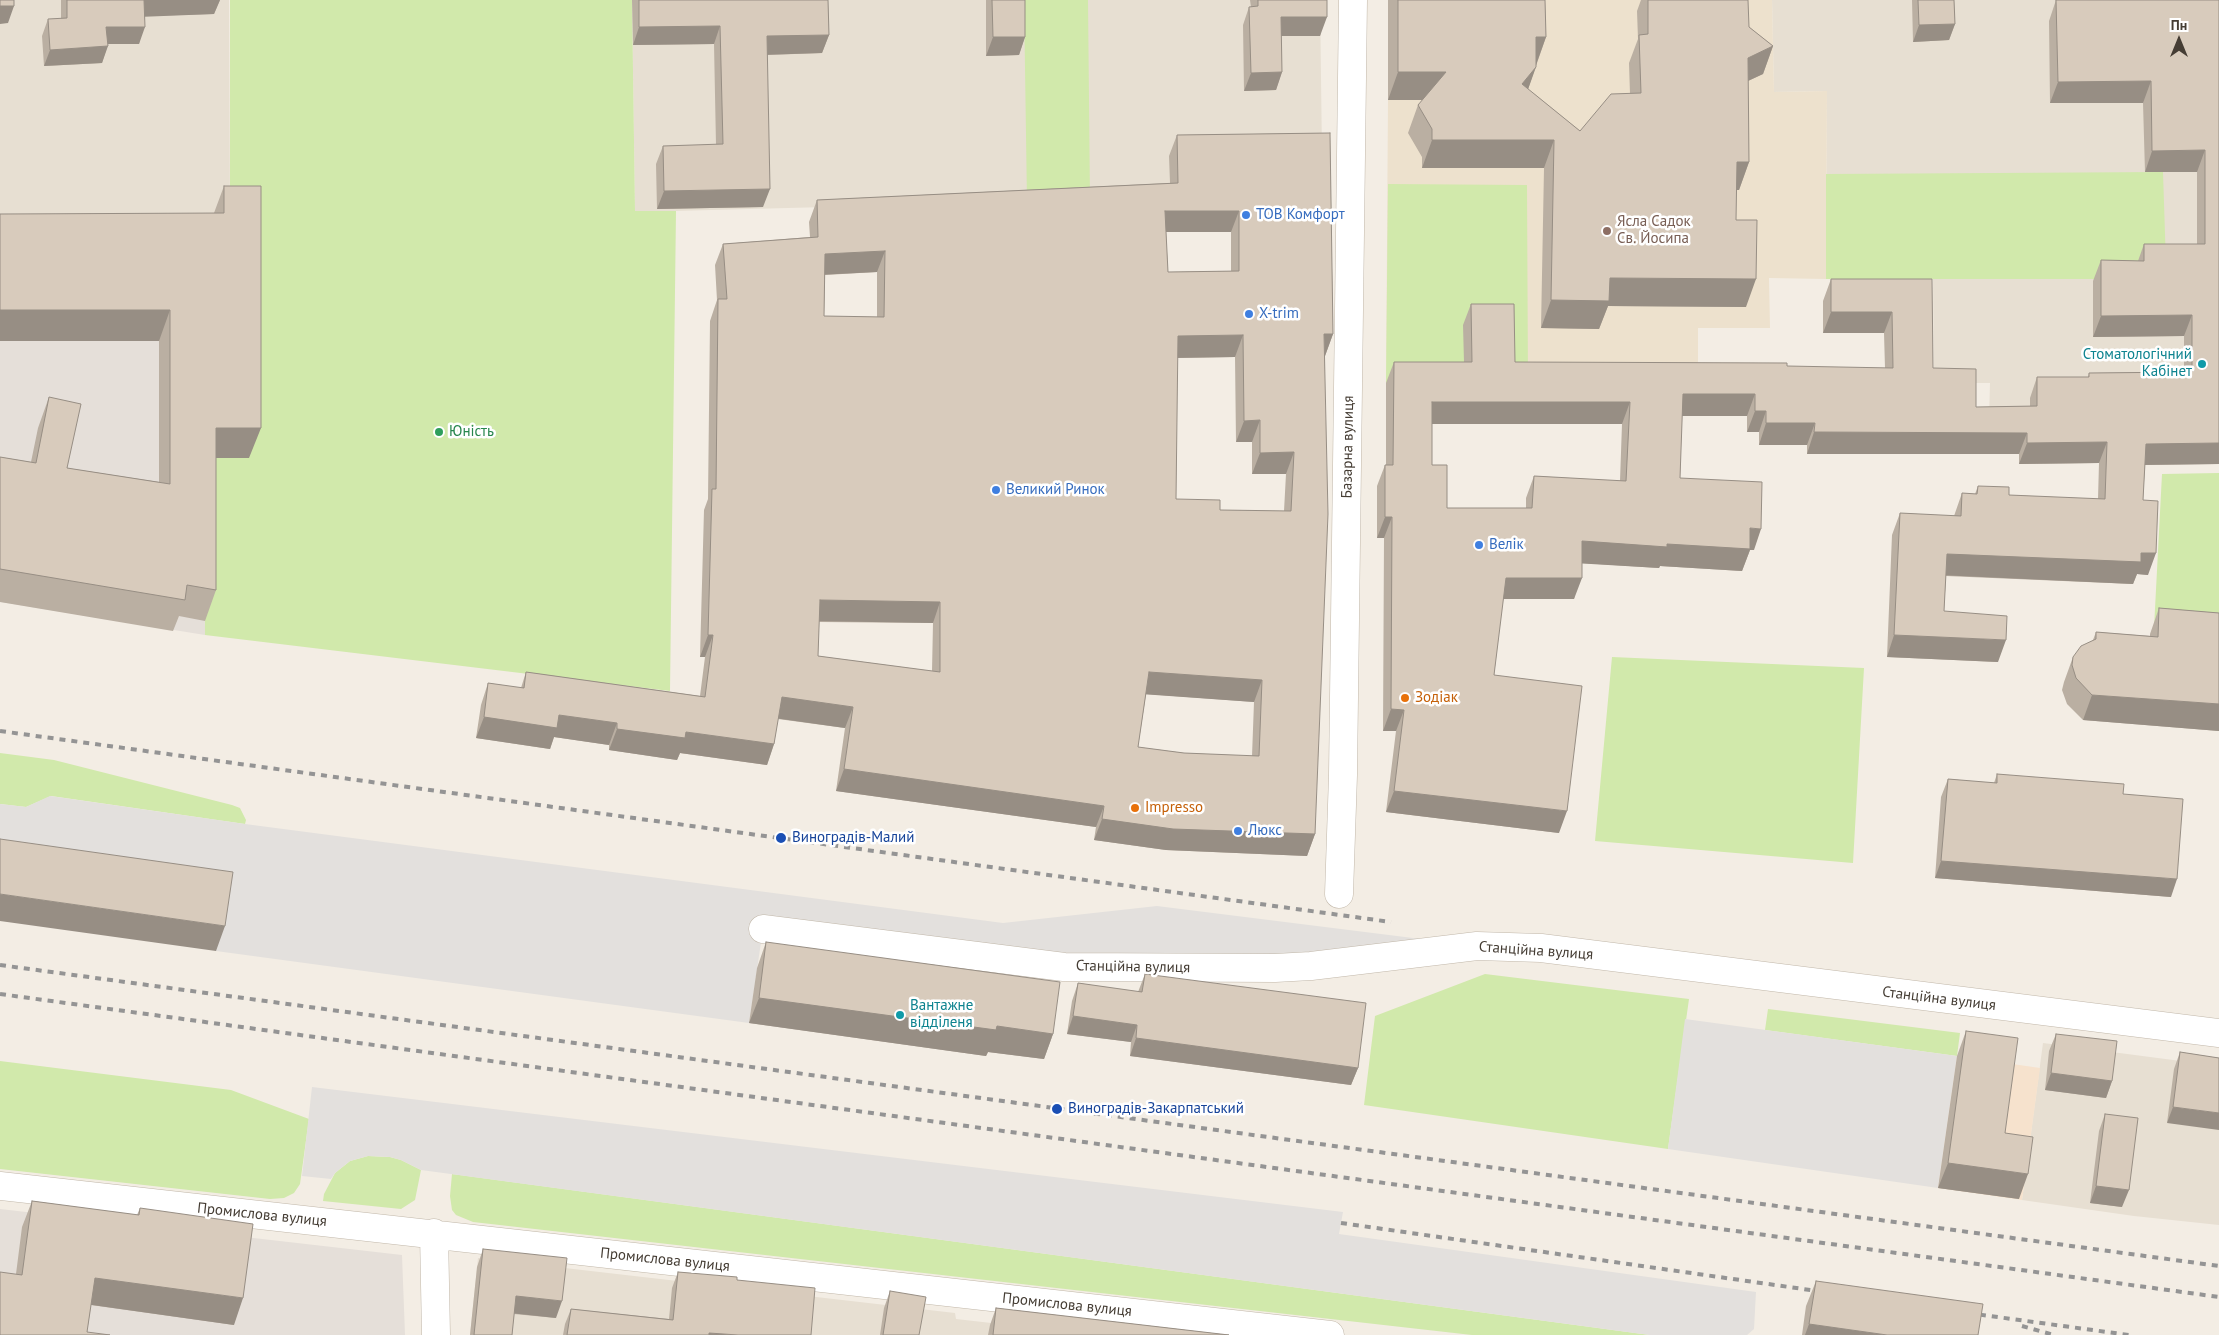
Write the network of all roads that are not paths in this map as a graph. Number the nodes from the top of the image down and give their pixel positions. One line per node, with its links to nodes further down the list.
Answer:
1 (1354, 0): 2 (street, Базарна вулиця)
2 (1340, 894)
3 (763, 929): 4 (street, Станційна вулиця)
4 (2219, 1033)
5 (0, 1186): 6 (street, Промислова вулиця)
6 (434, 1233): 7 (street); 8 (street, Промислова вулиця)
7 (436, 1335)
8 (1330, 1335)

